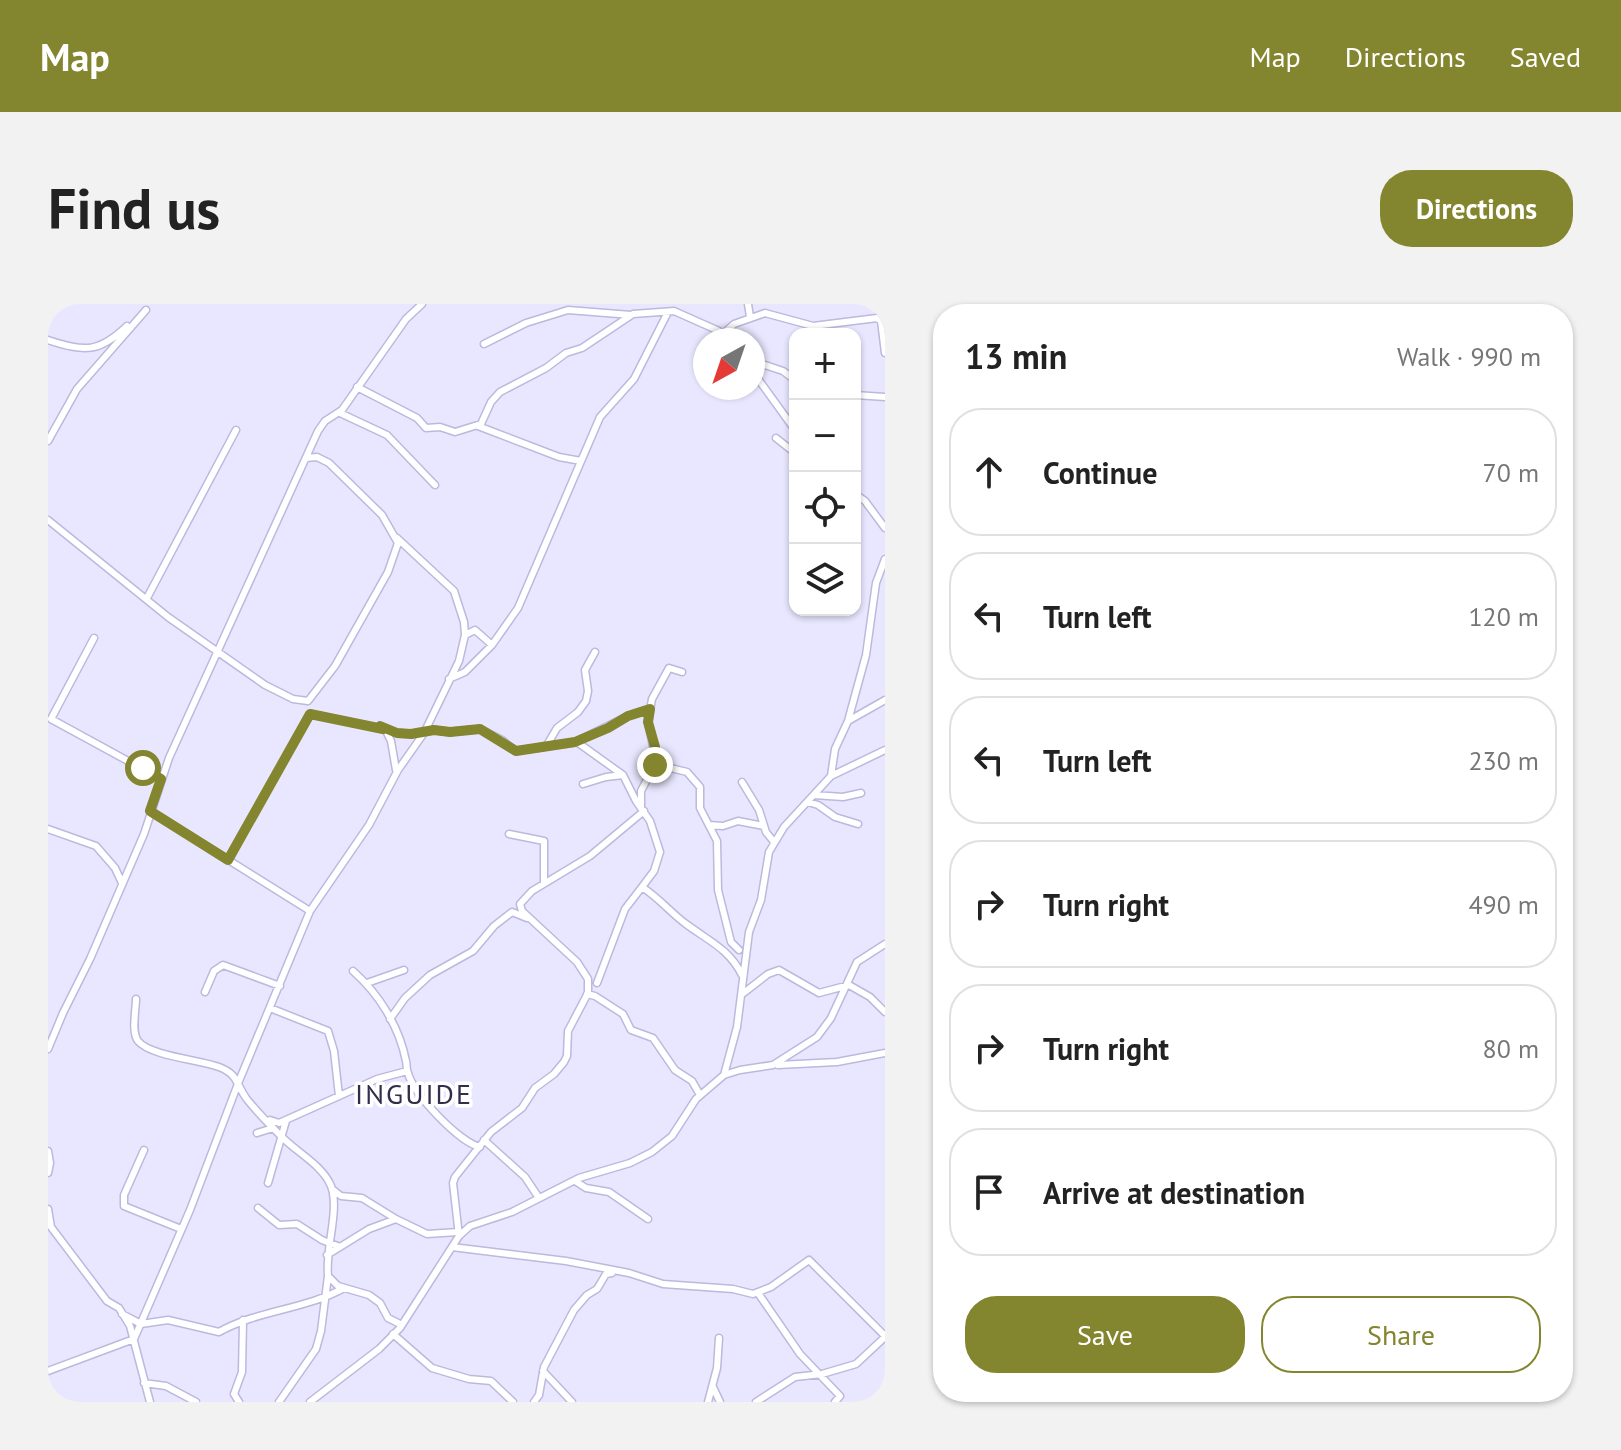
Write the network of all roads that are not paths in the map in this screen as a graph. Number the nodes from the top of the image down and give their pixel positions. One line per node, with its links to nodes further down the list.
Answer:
1 (422, 304): 15 (street)
2 (674, 304): 5 (street)
3 (748, 304): 7 (street)
4 (149, 307): 10 (street); 24 (street)
5 (669, 312): 6 (street); 8 (street); 27 (street)
6 (631, 315): 11 (street); 21 (street)
7 (750, 317): 9 (street); 12 (street)
8 (710, 328)
9 (729, 328)
10 (48, 340)
11 (484, 344)
12 (885, 353)
13 (765, 365): 14 (street)
14 (789, 376)
15 (357, 387): 19 (street); 21 (street)
16 (765, 389): 20 (street)
17 (861, 395): 18 (street)
18 (885, 397)
19 (340, 413): 26 (street); 28 (street)
20 (789, 422)
21 (478, 426): 27 (street)
22 (236, 430): 34 (street)
23 (776, 438): 25 (street)
24 (48, 441)
25 (789, 448)
26 (306, 458): 32 (street); 40 (street)
27 (581, 461): 39 (street)
28 (435, 485)
29 (861, 498): 31 (street)
30 (48, 520): 34 (street)
31 (885, 528)
32 (395, 536): 35 (street); 40 (street)
33 (885, 559): 46 (street)
34 (147, 598): 40 (street)
35 (464, 622): 36 (street); 37 (street)
36 (475, 630): 37 (street); 39 (street)
37 (465, 635): 43 (street)
38 (94, 638): 56 (street)
39 (492, 645): 43 (street)
40 (218, 651): 56 (street)
41 (595, 652): 50 (street)
42 (682, 672): 45 (street)
43 (449, 679): 48 (street)
44 (885, 700): 46 (street)
45 (650, 709): 49 (street); 52 (street)
46 (848, 721): 55 (street)
47 (383, 729): 48 (street); 53 (street); 70 (street)
48 (424, 733): 50 (street); 53 (street)
49 (575, 742): 50 (street); 54 (street)
50 (547, 745)
51 (885, 750): 55 (street)
52 (654, 764): 62 (street); 65 (street)
53 (396, 774): 76 (street)
54 (623, 775): 58 (street); 62 (street)
55 (831, 776): 60 (street)
56 (161, 779): 63 (street)
57 (742, 782): 66 (street)
58 (583, 784)
59 (861, 793): 60 (street)
60 (814, 795): 61 (street)
61 (808, 802): 64 (street); 69 (street)
62 (642, 809): 74 (street); 75 (street)
63 (150, 811): 70 (street); 72 (street)
64 (858, 824)
65 (708, 825): 66 (street); 80 (street)
66 (764, 826): 69 (street)
67 (48, 829): 71 (street)
68 (509, 834): 74 (street)
69 (774, 842): 78 (street)
70 (228, 860): 76 (street)
71 (110, 865): 72 (street); 73 (street)
72 (129, 867): 73 (street)
73 (122, 883): 96 (street)
74 (544, 883): 77 (street)
75 (642, 887): 81 (street); 86 (street)
76 (310, 911): 88 (street)
77 (530, 919): 90 (street); 95 (street)
78 (748, 937): 80 (street); 84 (street)
79 (885, 944): 87 (street)
80 (739, 950): 81 (street)
81 (727, 953): 84 (street)
82 (404, 970): 85 (street)
83 (353, 971): 85 (street)
84 (742, 975): 91 (street)
85 (367, 983): 95 (street)
86 (597, 983)
87 (849, 985): 91 (street); 94 (street); 99 (street)
88 (280, 986): 89 (street); 93 (street)
89 (205, 992)
90 (587, 994): 104 (street); 111 (street)
91 (741, 995): 98 (street)
92 (136, 999): 103 (street)
93 (270, 1008): 103 (street); 105 (street)
94 (885, 1012)
95 (390, 1019): 101 (street)
96 (48, 1049)
97 (885, 1053): 99 (street)
98 (729, 1056): 100 (street); 102 (street)
99 (773, 1065): 100 (street)
100 (740, 1070): 102 (street)
101 (407, 1071): 105 (street); 111 (street)
102 (724, 1075): 104 (street)
103 (239, 1081): 106 (street); 124 (street)
104 (700, 1095): 115 (street)
105 (339, 1096): 107 (street)
106 (264, 1117): 107 (street); 108 (street)
107 (286, 1120): 110 (street)
108 (273, 1128): 109 (street); 110 (street)
109 (257, 1133)
110 (280, 1136): 116 (street); 117 (street)
111 (482, 1144): 118 (street); 125 (street)
112 (144, 1150): 124 (street)
113 (48, 1151): 114 (street)
114 (48, 1173)
115 (575, 1181): 118 (street); 123 (street)
116 (268, 1183)
117 (332, 1188): 122 (street); 126 (street)
118 (539, 1198): 125 (street)
119 (258, 1208): 126 (street)
120 (48, 1209): 121 (street)
121 (48, 1219): 135 (street)
122 (396, 1219): 125 (street); 127 (street)
123 (648, 1219)
124 (181, 1229): 137 (street)
125 (459, 1234): 128 (street)
126 (328, 1241): 127 (street); 129 (street)
127 (340, 1247): 129 (street)
128 (452, 1247): 130 (street); 138 (street)
129 (327, 1255): 131 (street)
130 (618, 1272): 133 (street); 146 (street)
131 (328, 1276): 132 (street); 134 (street)
132 (344, 1288): 134 (street); 138 (street)
133 (758, 1293): 143 (street); 147 (street)
134 (325, 1299): 136 (street); 153 (street)
135 (122, 1314): 137 (street); 144 (street)
136 (243, 1320): 139 (street); 141 (street)
137 (141, 1324): 139 (street); 144 (street)
138 (402, 1325): 140 (street)
139 (219, 1332): 141 (street)
140 (393, 1334): 154 (street); 155 (street)
141 (242, 1335): 152 (street)
142 (719, 1338): 149 (street)
143 (883, 1338): 147 (street)
144 (134, 1339): 145 (street); 148 (street)
145 (48, 1371)
146 (543, 1371): 156 (street); 157 (street)
147 (822, 1374): 160 (street); 161 (street)
148 (144, 1383): 150 (street); 151 (street)
149 (713, 1386): 158 (street); 159 (street)
150 (150, 1402)
151 (196, 1402)
152 (239, 1402)
153 (279, 1402)
154 (310, 1402)
155 (513, 1402)
156 (534, 1402)
157 (572, 1402)
158 (708, 1402)
159 (720, 1402)
160 (756, 1402)
161 (835, 1402)

